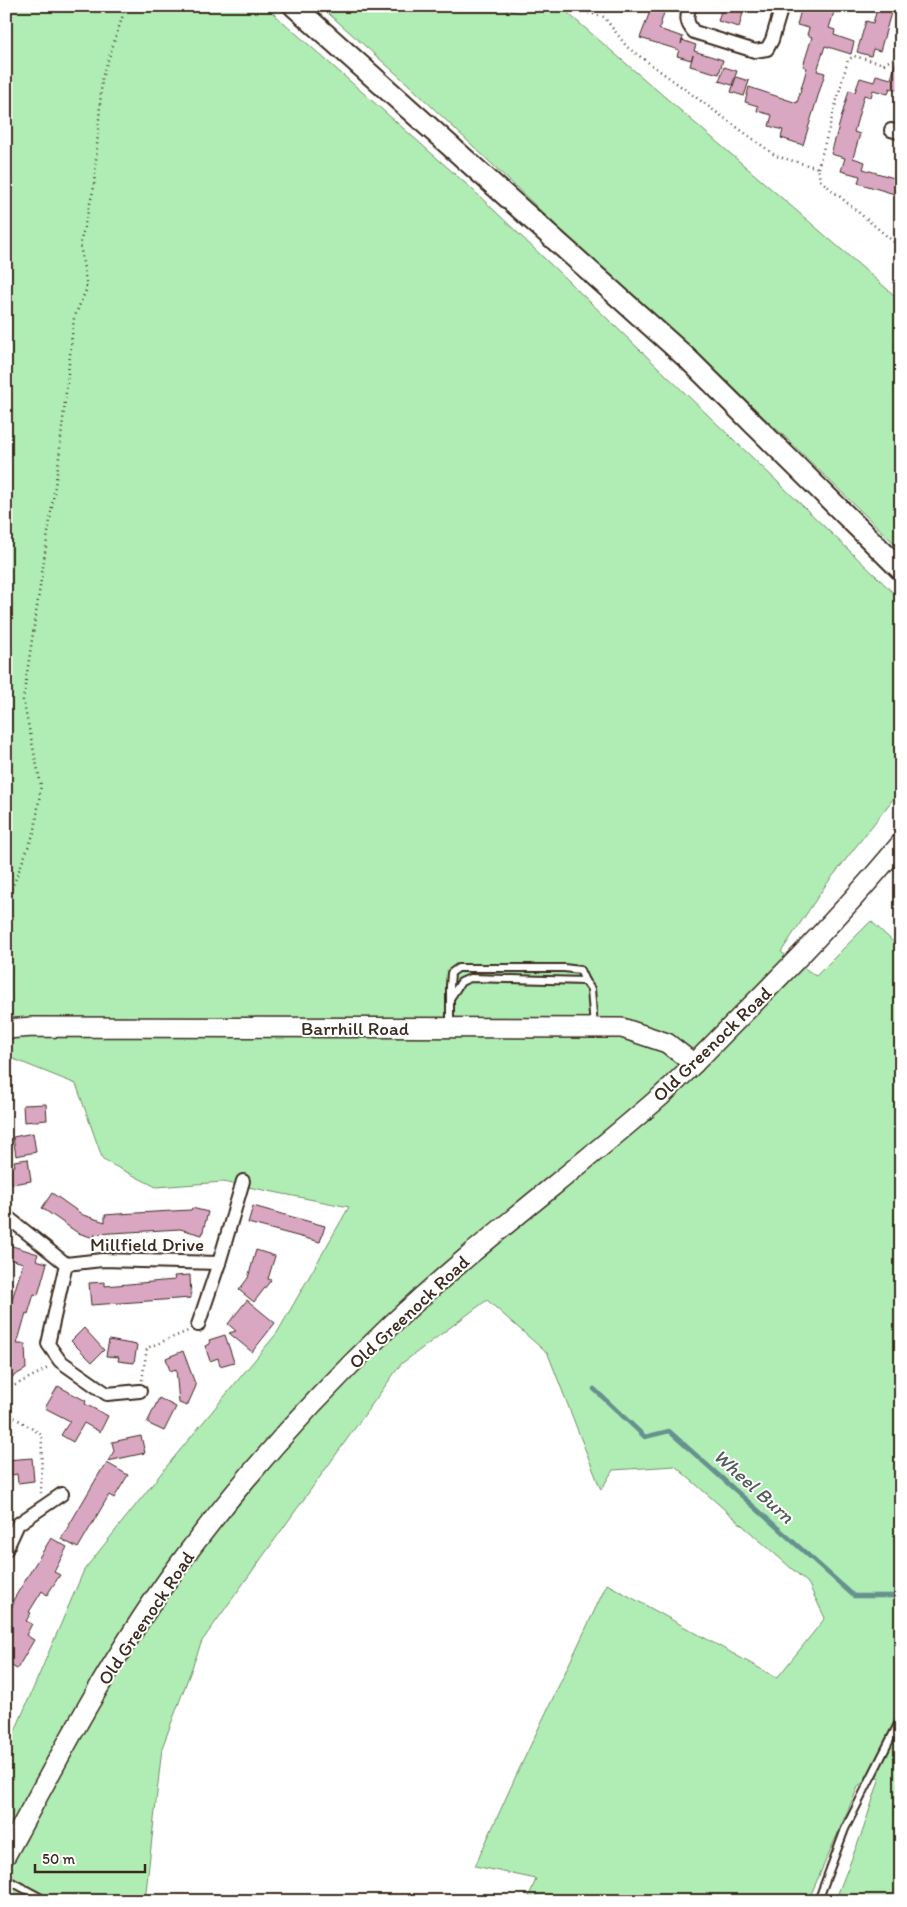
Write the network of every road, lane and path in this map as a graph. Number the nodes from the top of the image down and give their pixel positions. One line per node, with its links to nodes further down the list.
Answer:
1 (126, 6): 11 (path)
2 (294, 6): 9 (main road)
3 (582, 6): 7 (path)
4 (690, 6): 5 (street)
5 (782, 6)
6 (901, 54): 7 (path)
7 (818, 168): 8 (path)
8 (901, 248)
9 (901, 570)
10 (901, 843): 17 (street, Old Greenock Road)
11 (6, 902)
12 (585, 981): 13 (lane); 13 (lane); 15 (lane)
13 (451, 997): 14 (lane)
14 (450, 1028): 15 (street, Barrhill Road); 16 (street, Barrhill Road)
15 (594, 1028): 17 (street, Barrhill Road)
16 (6, 1029)
17 (694, 1064): 31 (street, Old Greenock Road)
18 (243, 1181): 20 (street, Millfield Drive)
19 (6, 1216): 21 (street, Millfield Drive)
20 (219, 1263): 21 (street, Millfield Drive); 22 (street)
21 (66, 1264): 23 (street)
22 (198, 1325): 25 (path)
23 (60, 1362): 24 (path); 25 (street)
24 (6, 1390)
25 (140, 1391)
26 (6, 1412): 28 (path)
27 (62, 1494): 28 (street)
28 (41, 1510): 29 (street)
29 (6, 1550)
30 (901, 1718): 34 (lane)
31 (6, 1855)
32 (6, 1879): 33 (lane)
33 (48, 1901)
34 (818, 1901)

